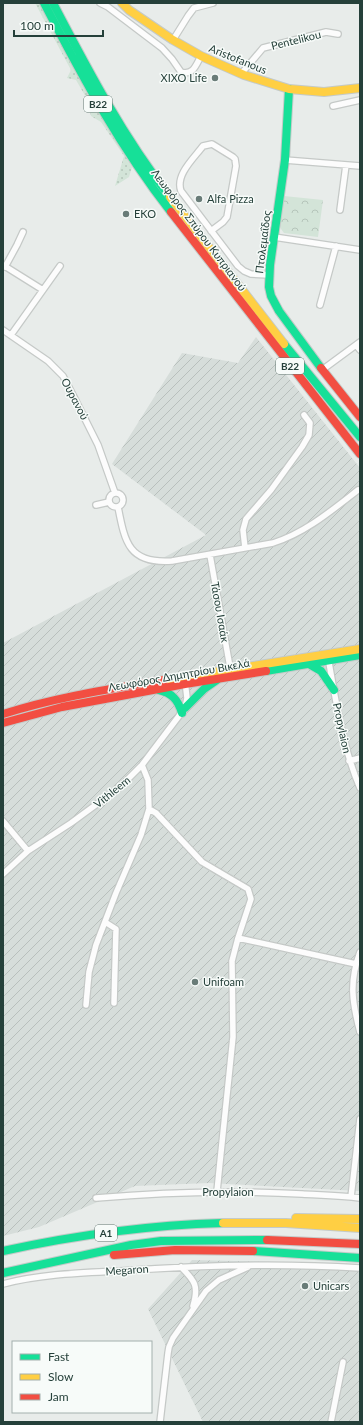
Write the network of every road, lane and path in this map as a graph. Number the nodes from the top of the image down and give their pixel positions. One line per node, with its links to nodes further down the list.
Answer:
1 (44, 3): 35 (main road, Λεωφόρος Σπύρου Κυπριανού / B22)
2 (54, 3): 34 (main road, Λεωφόρος Σπύρου Κυπριανού / B22)
3 (100, 3): 8 (street)
4 (122, 3): 7 (main road, Aristofanous)
5 (213, 3): 7 (street)
6 (338, 34): 9 (street, Pentelikou)
7 (173, 40): 8 (main road, Aristofanous)
8 (201, 56): 9 (main road, Aristofanous)
9 (241, 74): 11 (main road, Aristofanous)
10 (360, 88): 11 (main road, Aristofanous)
11 (289, 89): 14 (main road, Πτολεμαΐδος)
12 (360, 100): 13 (street)
13 (333, 106)
14 (285, 160): 15 (street); 20 (main road, Πτολεμαΐδος)
15 (346, 165): 16 (street); 17 (street)
16 (360, 166)
17 (340, 210)
18 (211, 231): 18 (street); 25 (street)
19 (23, 232): 23 (street)
20 (274, 237): 21 (street); 25 (main road, Πτολεμαΐδος)
21 (336, 246): 22 (street); 27 (street)
22 (360, 250)
23 (4, 266): 26 (street)
24 (60, 266): 26 (street)
25 (269, 275): 31 (main road, Πτολεμαΐδος)
26 (43, 290): 29 (street)
27 (320, 305)
28 (3, 330): 29 (street, Ουρανού)
29 (11, 335): 37 (street, Ουρανού)
30 (359, 346): 31 (street)
31 (322, 370): 33 (main road, Πτολεμαΐδος)
32 (304, 415): 41 (street)
33 (360, 417)
34 (360, 437)
35 (360, 454)
36 (358, 490): 41 (street)
37 (115, 493): 38 (street); 40 (street)
38 (109, 502): 39 (street); 40 (street)
39 (96, 505)
40 (118, 507): 42 (street)
41 (245, 548): 42 (street)
42 (210, 555): 47 (street, Τάσου Ισαάκ)
43 (360, 649): 45 (main road, Λεωφόρος Δημητρίου Βικελά)
44 (360, 655): 45 (main road, Λεωφόρος Δημητρίου Βικελά)
45 (328, 658): 46 (main road, Λεωφόρος Δημητρίου Βικελά); 47 (main road, Λεωφόρος Δημητρίου Βικελά); 51 (street, Propylaion)
46 (309, 664): 47 (main road, Λεωφόρος Δημητρίου Βικελά); 51 (main road)
47 (230, 673): 48 (main road, Λεωφόρος Δημητρίου Βικελά); 49 (main road, Λεωφόρος Δημητρίου Βικελά)
48 (219, 678): 49 (main road, Λεωφόρος Δημητρίου Βικελά); 52 (main road)
49 (185, 680): 50 (main road, Λεωφόρος Δημητρίου Βικελά); 52 (street); 53 (main road, Λεωφόρος Δημητρίου Βικελά)
50 (156, 690): 52 (main road); 54 (main road, Λεωφόρος Δημητρίου Βικελά)
51 (334, 690): 56 (street, Propylaion)
52 (183, 710): 57 (street, Vithleem)
53 (3, 714)
54 (3, 723)
55 (360, 758): 56 (street)
56 (349, 761): 58 (street, Propylaion)
57 (142, 765): 59 (street); 61 (street, Vithleem)
58 (360, 788)
59 (149, 809): 63 (street); 64 (street)
60 (3, 822): 61 (street)
61 (28, 851): 62 (street, Vithleem)
62 (3, 874)
63 (105, 922): 67 (street); 68 (street)
64 (238, 938): 66 (street); 71 (street)
65 (360, 952): 66 (street)
66 (356, 964): 69 (street)
67 (114, 1003)
68 (86, 1006)
69 (360, 1032)
70 (360, 1119): 72 (street)
71 (217, 1191): 72 (street, Propylaion); 73 (street, Propylaion)
72 (351, 1196): 74 (street, Propylaion)
73 (96, 1198)
74 (360, 1198)
75 (360, 1219): 76 (main road)
76 (211, 1222): 77 (main road, A1); 80 (main road, A1)
77 (360, 1228)
78 (234, 1240): 79 (main road, A1); 81 (main road); 82 (main road, A1)
79 (360, 1244)
80 (3, 1251)
81 (360, 1256): 82 (main road)
82 (46, 1263): 86 (main road, A1)
83 (252, 1265): 84 (street, Megaron); 85 (street, Megaron); 88 (street)
84 (181, 1267): 87 (street, Megaron); 88 (street)
85 (360, 1268)
86 (3, 1273)
87 (3, 1284)
88 (192, 1310): 90 (street)
89 (343, 1362): 91 (street)
90 (160, 1422)
91 (331, 1422)

